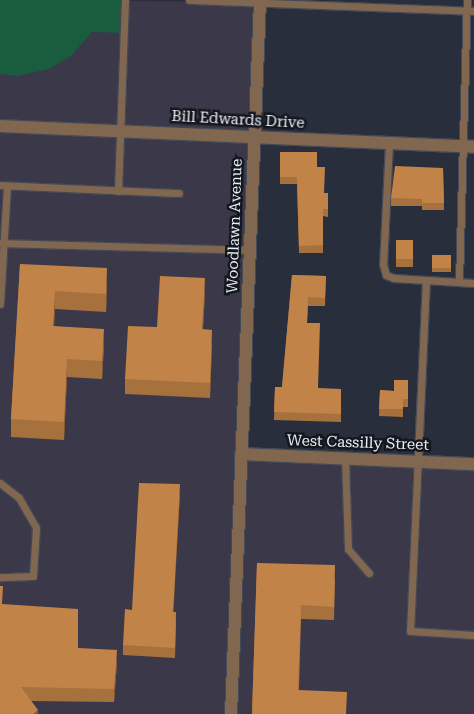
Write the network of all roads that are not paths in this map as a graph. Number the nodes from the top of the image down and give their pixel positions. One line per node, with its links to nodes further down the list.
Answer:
1 (125, 0): 7 (lane)
2 (189, 0): 4 (lane)
3 (467, 0): 5 (lane)
4 (260, 1): 5 (lane); 8 (street, Woodlawn Avenue)
5 (471, 12): 10 (lane)
6 (0, 126): 7 (street, Bill Edwards Drive)
7 (120, 131): 8 (street, Bill Edwards Drive); 12 (lane)
8 (255, 137): 9 (street, Bill Edwards Drive); 15 (street, Woodlawn Avenue)
9 (389, 143): 10 (street, Bill Edwards Drive); 16 (lane)
10 (468, 147): 17 (lane)
11 (4, 185): 12 (lane); 14 (lane)
12 (118, 191): 13 (lane)
13 (179, 193)
14 (2, 244): 15 (lane); 19 (lane)
15 (250, 250): 20 (street, Woodlawn Avenue)
16 (426, 280): 17 (lane); 22 (lane)
17 (459, 282): 18 (lane)
18 (474, 283)
19 (0, 304)
20 (241, 454): 21 (street, West Cassilly Street); 28 (street, Woodlawn Avenue)
21 (345, 458): 22 (street, West Cassilly Street); 25 (lane)
22 (416, 461): 23 (street, West Cassilly Street); 27 (lane)
23 (474, 464)
24 (1, 484): 26 (lane)
25 (370, 574)
26 (0, 577)
27 (474, 635)
28 (231, 714)

